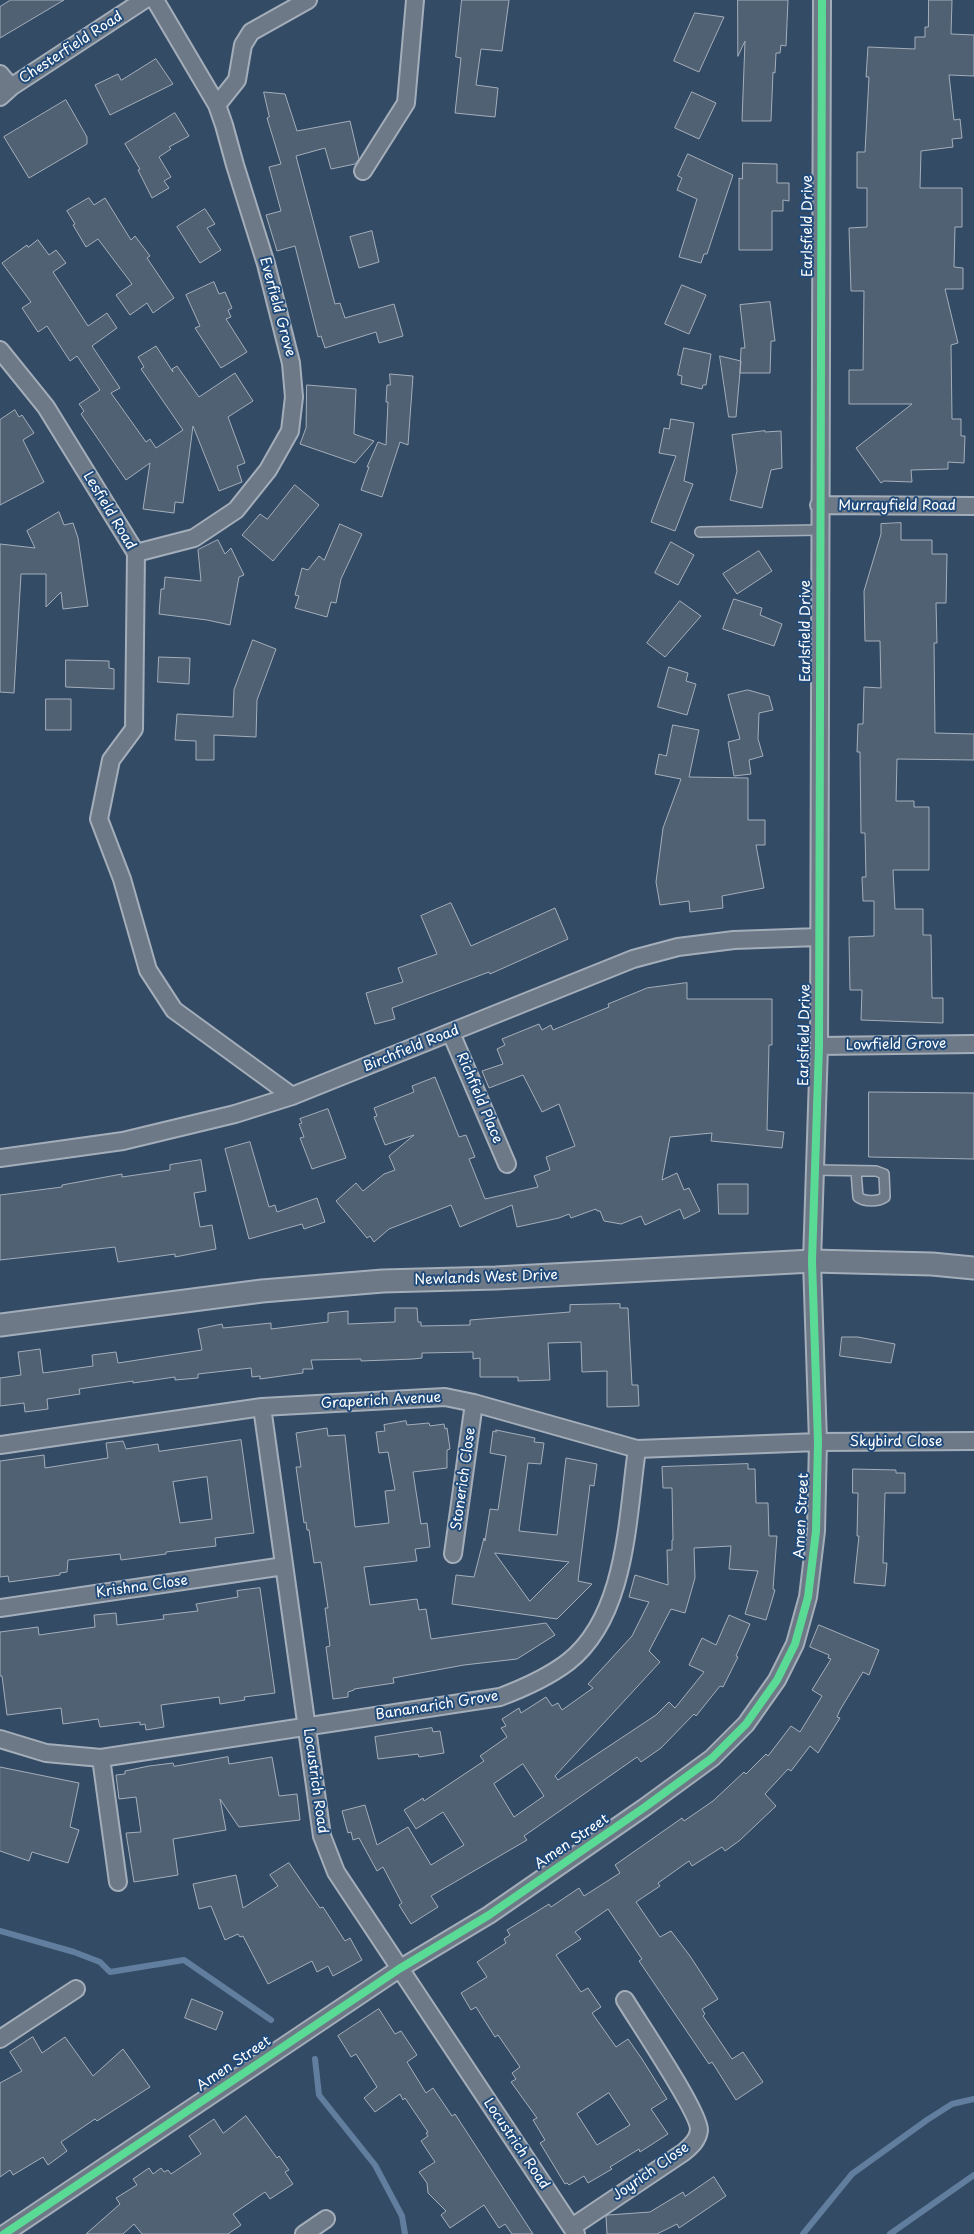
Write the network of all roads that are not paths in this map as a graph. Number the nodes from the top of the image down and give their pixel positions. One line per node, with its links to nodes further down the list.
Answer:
1 (144, 0): 7 (street, Chesterfield Road)
2 (155, 0): 8 (street, Everfield Grove)
3 (308, 0): 8 (street)
4 (415, 0): 9 (street)
5 (822, 0): 11 (street, Earlsfield Drive)
6 (0, 74): 7 (street)
7 (6, 92)
8 (217, 105): 15 (street, Everfield Grove)
9 (363, 171)
10 (0, 350): 15 (street, Lesfield Road)
11 (819, 506): 12 (street, Murrayfield Road); 13 (street, Earlsfield Drive)
12 (974, 506)
13 (819, 530): 14 (lane); 16 (street, Earlsfield Drive)
14 (700, 532)
15 (136, 553): 20 (street, Lesfield Road)
16 (818, 937): 17 (street, Birchfield Road); 19 (street, Earlsfield Drive)
17 (451, 1033): 20 (street, Birchfield Road); 22 (street, Richfield Place)
18 (974, 1044): 19 (street, Lowfield Grove)
19 (818, 1046): 23 (street, Earlsfield Drive)
20 (292, 1096): 21 (street, Birchfield Road)
21 (0, 1158)
22 (507, 1164)
23 (815, 1170): 24 (lane); 25 (street, Earlsfield Drive)
24 (856, 1171)
25 (812, 1261): 26 (street, Newlands West Drive); 27 (street, Newlands West Drive); 31 (street, Amen Street)
26 (974, 1268)
27 (0, 1325)
28 (474, 1403): 29 (street, Graperich Avenue); 33 (street, Graperich Avenue); 34 (street, Stonerich Close)
29 (262, 1407): 32 (street, Graperich Avenue); 35 (street, Locustrich Road)
30 (974, 1441): 31 (street, Skybird Close)
31 (818, 1442): 33 (street, Graperich Avenue); 41 (street, Amen Street)
32 (0, 1445)
33 (637, 1449): 37 (street, Bananarich Grove)
34 (454, 1554)
35 (284, 1566): 36 (street, Krishna Close); 37 (street, Locustrich Road)
36 (0, 1608)
37 (307, 1725): 39 (street, Bananarich Grove); 41 (street, Locustrich Road)
38 (0, 1739): 39 (street, Bananarich Grove)
39 (101, 1758): 40 (street)
40 (118, 1882)
41 (399, 1969): 46 (street, Locustrich Road); 47 (street, Amen Street)
42 (76, 1989): 44 (street)
43 (625, 2000): 46 (street, Joyrich Close)
44 (0, 2039)
45 (326, 2219): 48 (street)
46 (574, 2230)
47 (4, 2234)
48 (304, 2234)

